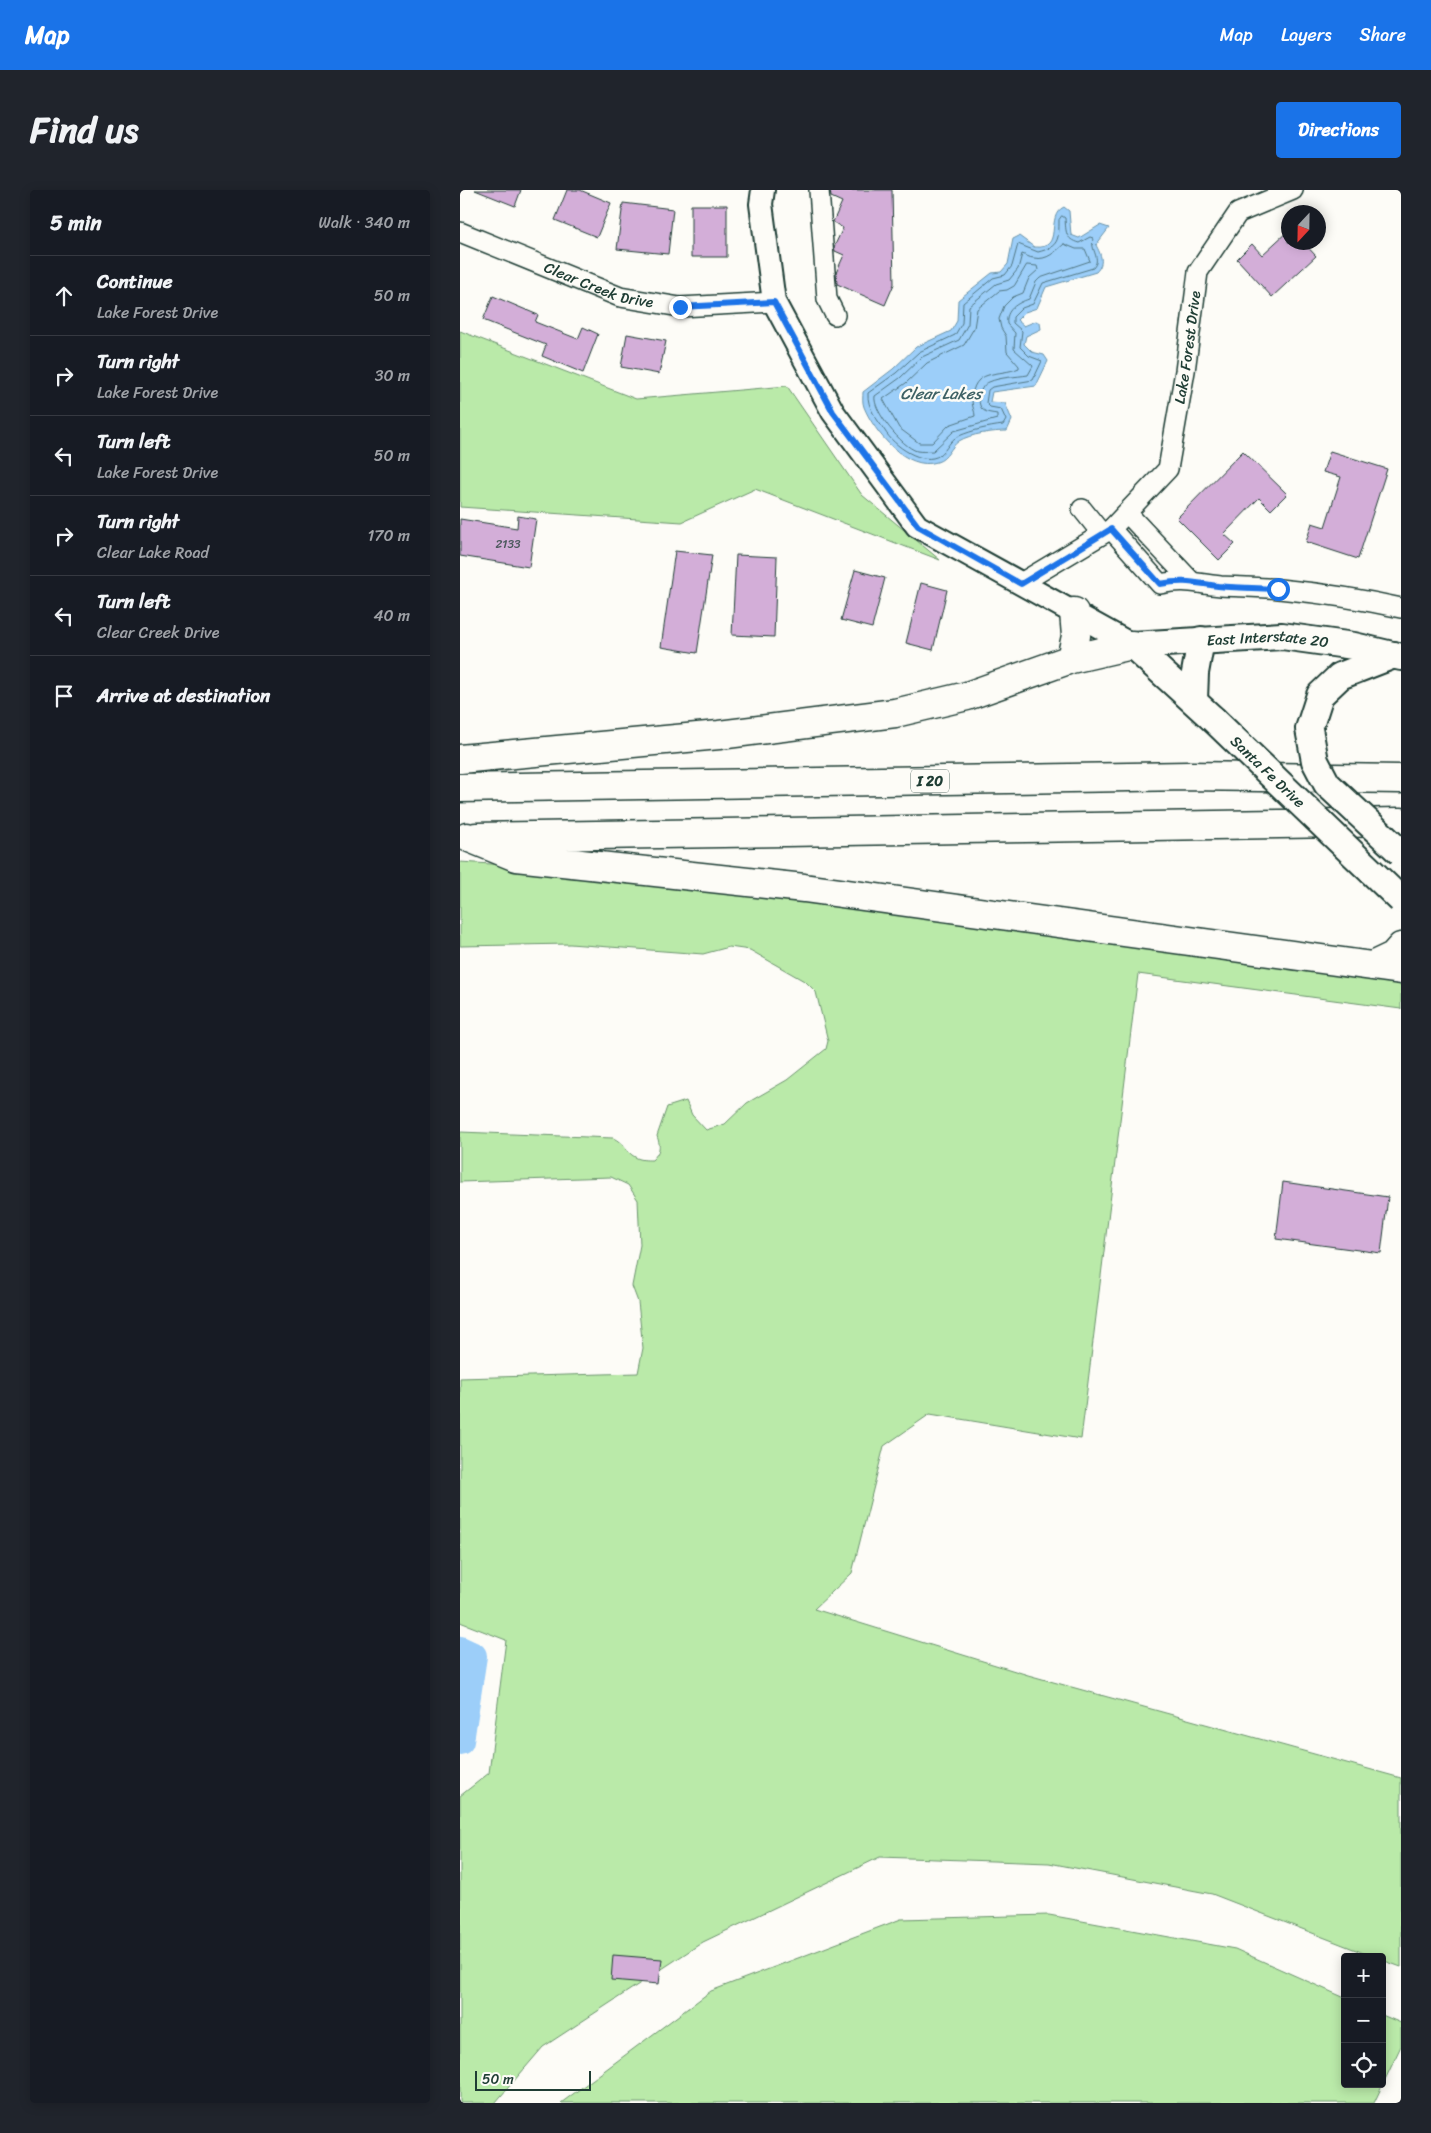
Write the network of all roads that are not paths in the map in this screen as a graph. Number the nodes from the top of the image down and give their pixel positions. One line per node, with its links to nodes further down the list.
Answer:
1 (763, 190): 5 (street)
2 (819, 190): 6 (street)
3 (1292, 190): 8 (street, Lake Forest Drive)
4 (460, 232): 5 (street, Clear Creek Drive)
5 (774, 302): 11 (street)
6 (835, 314)
7 (1082, 509): 9 (street)
8 (1127, 513): 9 (street, Lake Forest Drive); 10 (street)
9 (1106, 532): 10 (street); 11 (street, Lake Forest Drive)
10 (1190, 580): 12 (street)
11 (1021, 584): 13 (street)
12 (1401, 608)
13 (1074, 612): 15 (street); 17 (highway)
14 (1201, 640): 15 (main road, East Interstate 20); 16 (main road, East Interstate 20); 18 (main road)
15 (1132, 644): 17 (highway); 18 (main road, Santa Fe Drive)
16 (1398, 656): 24 (main road, bridge)
17 (1071, 659): 19 (highway)
18 (1194, 700): 25 (main road, Santa Fe Drive, bridge)
19 (460, 759)
20 (1401, 779): 21 (highway, I 20)
21 (460, 788)
22 (1401, 822): 23 (highway)
23 (464, 837): 27 (highway)
24 (1401, 853)
25 (1401, 900)
26 (1401, 947): 27 (highway)
27 (1372, 966): 28 (highway)
28 (1401, 970)

